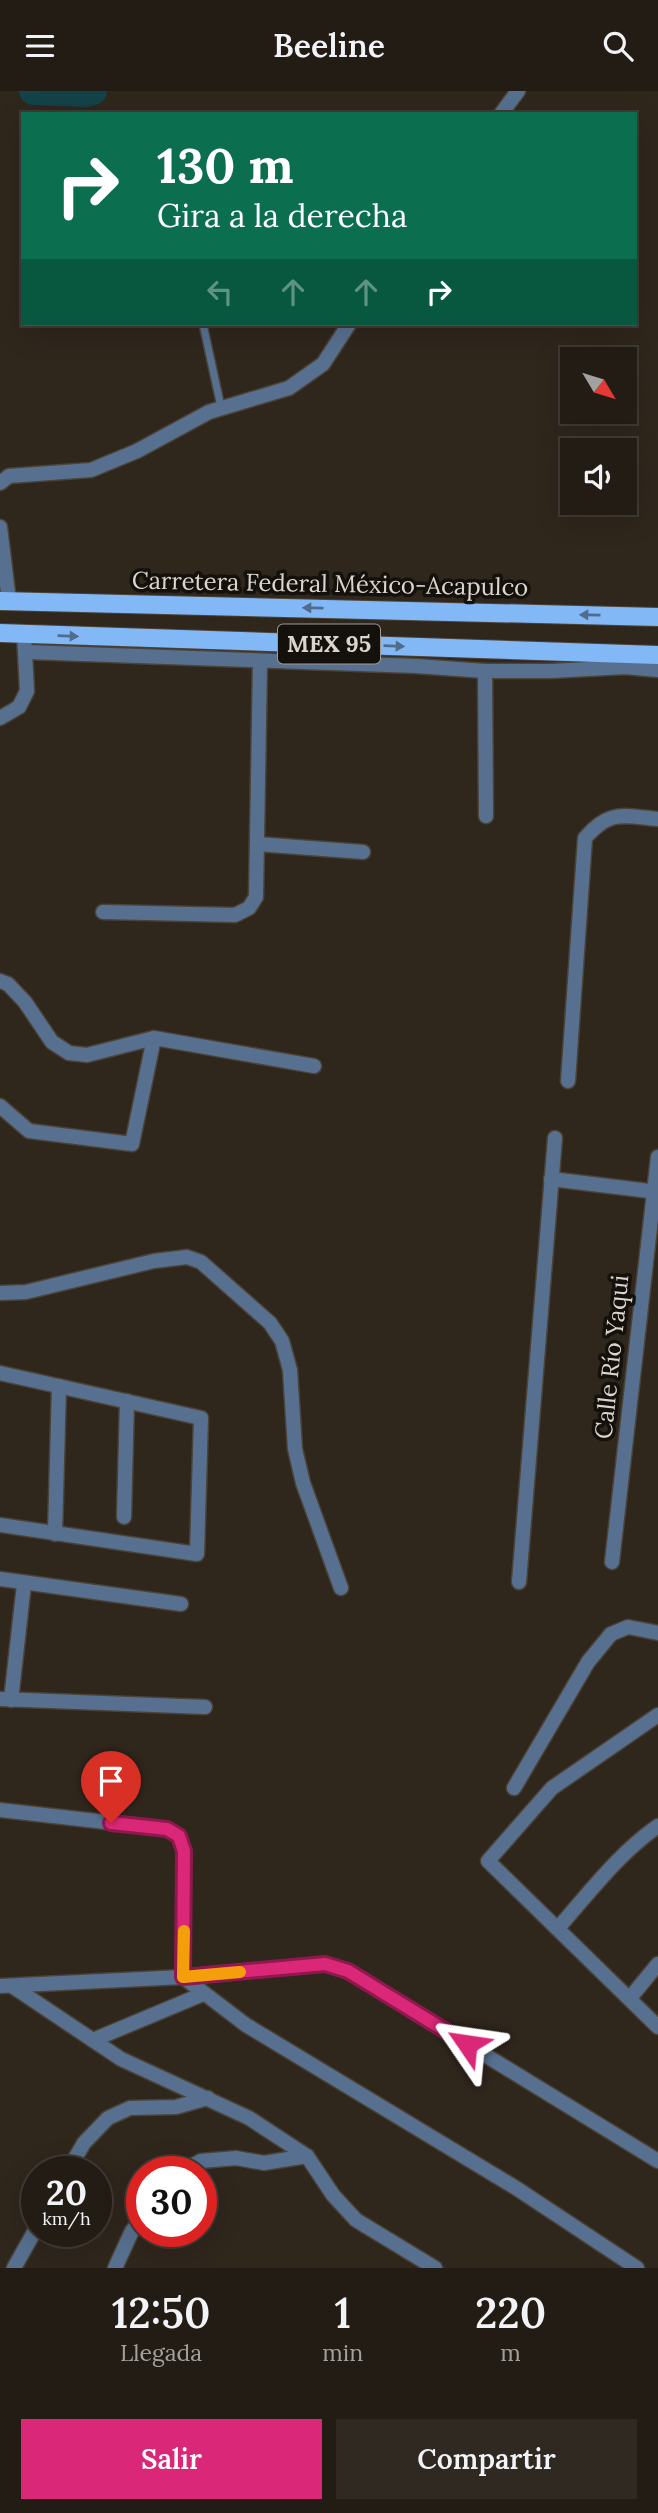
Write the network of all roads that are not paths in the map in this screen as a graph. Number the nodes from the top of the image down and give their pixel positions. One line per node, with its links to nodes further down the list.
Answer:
1 (518, 91): 2 (street)
2 (502, 112)
3 (203, 326): 5 (lane)
4 (348, 326): 5 (street)
5 (221, 407): 6 (street)
6 (0, 483)
7 (0, 527): 8 (street)
8 (4, 601): 9 (main road, Carretera Federal México-Acapulco / MEX 95, one-way to 8)
9 (658, 617)
10 (0, 633): 11 (main road, MEX 95)
11 (24, 634): 12 (street); 13 (main road, MEX 95, one-way to 13)
12 (27, 652): 14 (street); 17 (street)
13 (658, 655)
14 (260, 662): 16 (street); 20 (street)
15 (658, 670): 16 (street)
16 (485, 671): 18 (street)
17 (0, 718)
18 (486, 816)
19 (658, 819): 26 (street)
20 (257, 844): 21 (street); 22 (street)
21 (363, 852)
22 (103, 912)
23 (0, 981): 24 (street)
24 (154, 1038): 25 (street); 27 (street)
25 (314, 1066)
26 (568, 1081)
27 (0, 1106)
28 (555, 1138): 30 (street)
29 (658, 1157): 31 (street, Calle Río Yaqui)
30 (551, 1179): 31 (street); 41 (street)
31 (656, 1192): 39 (street, Calle Río Yaqui)
32 (0, 1293): 43 (street)
33 (0, 1373): 34 (street)
34 (59, 1386): 35 (street); 38 (street)
35 (127, 1401): 36 (street); 38 (street)
36 (124, 1517)
37 (0, 1525): 38 (street)
38 (55, 1534)
39 (612, 1562)
40 (0, 1579): 42 (street)
41 (519, 1582)
42 (24, 1584): 44 (street); 46 (street)
43 (341, 1588)
44 (181, 1604)
45 (658, 1633): 49 (street)
46 (5, 1700): 47 (street)
47 (205, 1707)
48 (658, 1715): 52 (street)
49 (514, 1788)
50 (0, 1810): 54 (street)
51 (658, 1826): 52 (street)
52 (558, 1928): 57 (street)
53 (658, 1964): 57 (street)
54 (183, 1977): 55 (street); 56 (street); 64 (street)
55 (6, 1986): 59 (street)
56 (203, 1994): 59 (street); 70 (street)
57 (630, 1999): 58 (street)
58 (658, 2028)
59 (93, 2041): 60 (street)
60 (208, 2098): 61 (street); 62 (street)
61 (76, 2156)
62 (307, 2156): 63 (street); 69 (street)
63 (217, 2160)
64 (658, 2161)
65 (126, 2244): 68 (street)
66 (26, 2247): 67 (street)
67 (14, 2268)
68 (115, 2268)
69 (435, 2268)
70 (637, 2268)

